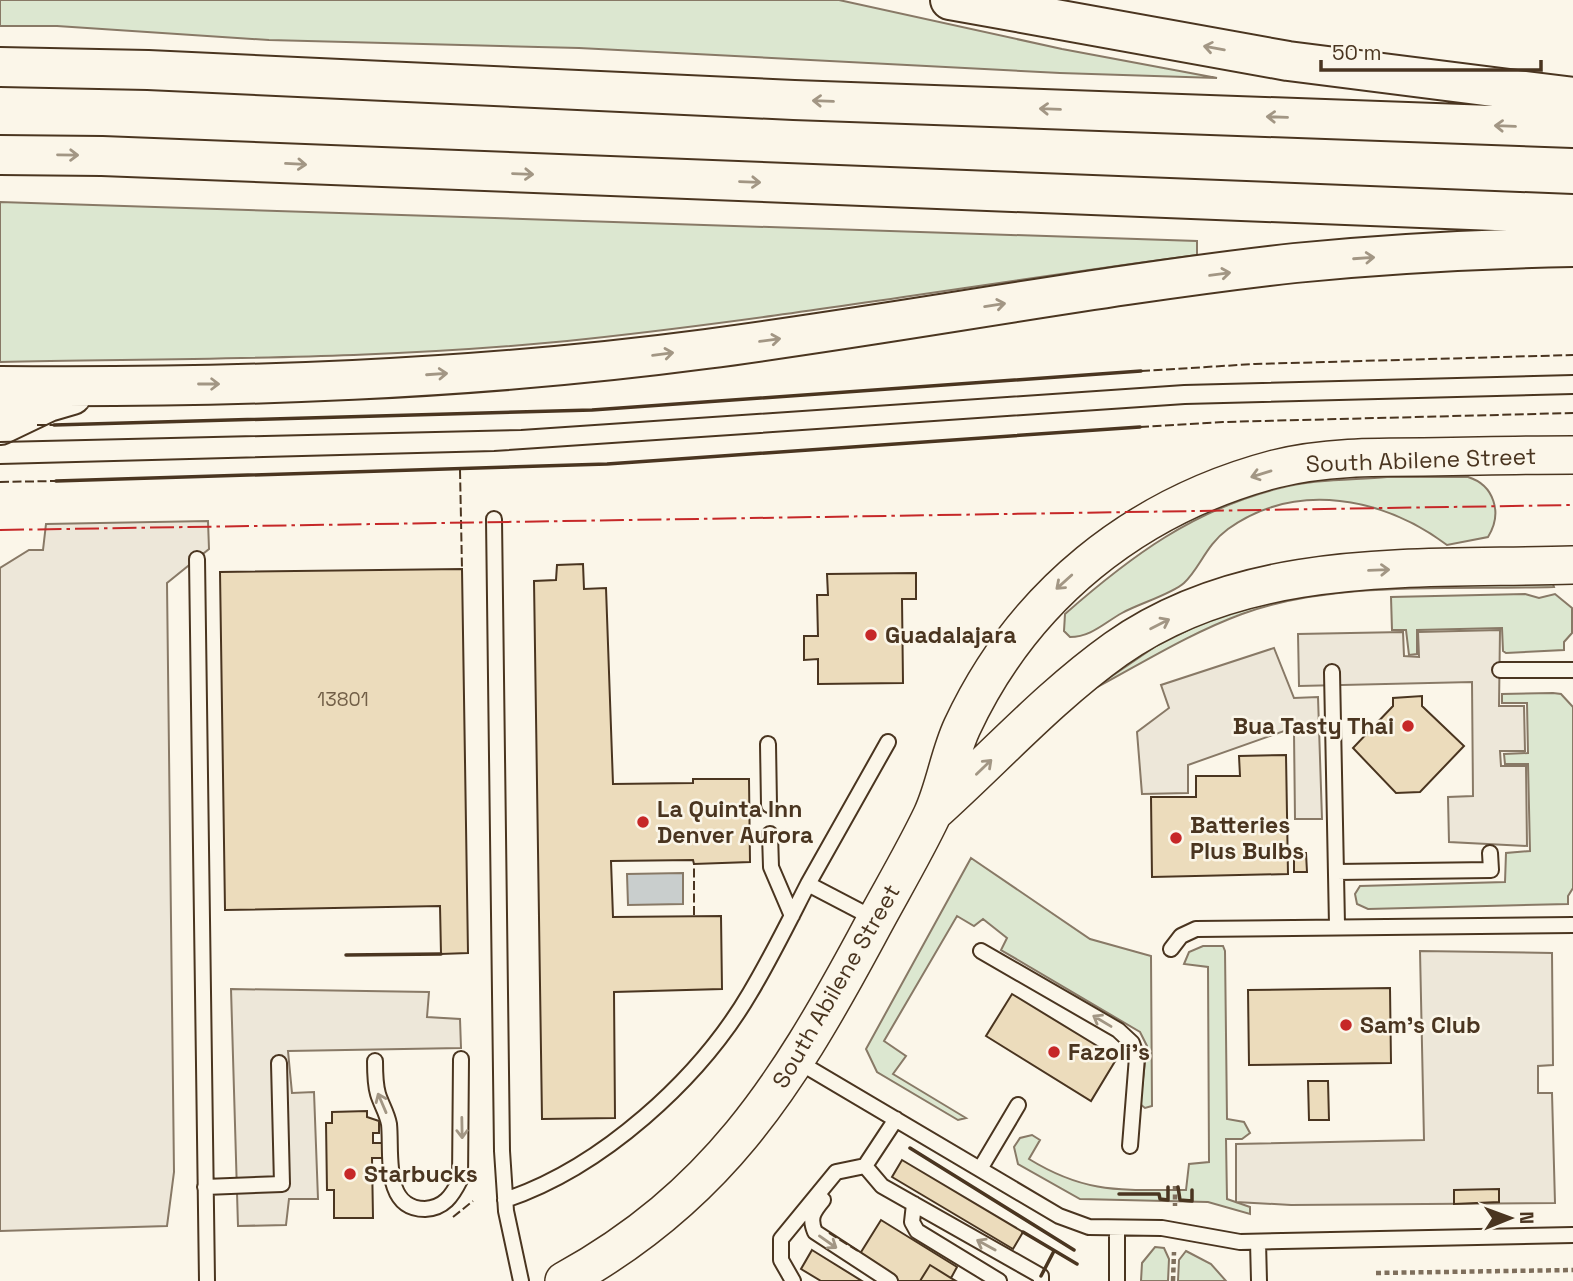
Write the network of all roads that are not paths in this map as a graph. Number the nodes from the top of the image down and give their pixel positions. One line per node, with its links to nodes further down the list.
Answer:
1 (950, 0): 3 (highway, one-way to 1)
2 (0, 67): 4 (highway, one-way to 2)
3 (1573, 97)
4 (1573, 128)
5 (0, 155): 6 (highway, one-way to 6)
6 (1573, 214)
7 (1573, 247): 8 (highway, one-way to 7)
8 (141, 384): 9 (highway); 10 (highway)
9 (0, 386)
10 (0, 425)
11 (1573, 455): 21 (main road, South Abilene Street, one-way to 21)
12 (494, 519): 43 (lane)
13 (197, 559): 42 (lane)
14 (1573, 565): 21 (main road, South Abilene Street, one-way to 14)
15 (1500, 670): 16 (lane)
16 (1573, 670)
17 (1332, 671): 24 (lane)
18 (888, 742): 25 (lane)
19 (768, 744): 20 (lane)
20 (769, 805)
21 (933, 812): 27 (main road, South Abilene Street)
22 (770, 834): 26 (lane)
23 (1490, 853): 24 (lane)
24 (1336, 872): 28 (lane)
25 (808, 884): 26 (lane); 27 (lane)
26 (792, 916): 43 (lane)
27 (876, 919): 34 (main road, South Abilene Street)
28 (1337, 925): 29 (lane); 30 (lane)
29 (1573, 925)
30 (1171, 949)
31 (981, 951): 38 (lane, one-way to 31)
32 (461, 1059): 33 (lane, one-way to 33)
33 (375, 1061)
34 (797, 1061): 37 (lane); 50 (main road, South Abilene Street)
35 (279, 1063): 42 (lane)
36 (1018, 1105): 40 (lane)
37 (896, 1119): 39 (lane); 40 (lane)
38 (1130, 1146)
39 (865, 1166): 41 (lane); 44 (lane)
40 (979, 1169): 45 (lane)
41 (848, 1170): 51 (lane); 52 (lane, one-way to 52)
42 (205, 1187): 48 (lane)
43 (505, 1200): 49 (lane)
44 (914, 1204): 53 (lane); 54 (lane, one-way to 44)
45 (1117, 1228): 47 (lane); 55 (lane)
46 (1573, 1235): 47 (lane)
47 (1258, 1242): 56 (lane)
48 (207, 1281)
49 (521, 1281)
50 (564, 1281)
51 (793, 1281)
52 (890, 1281)
53 (999, 1281)
54 (1041, 1281)
55 (1117, 1281)
56 (1259, 1281)

